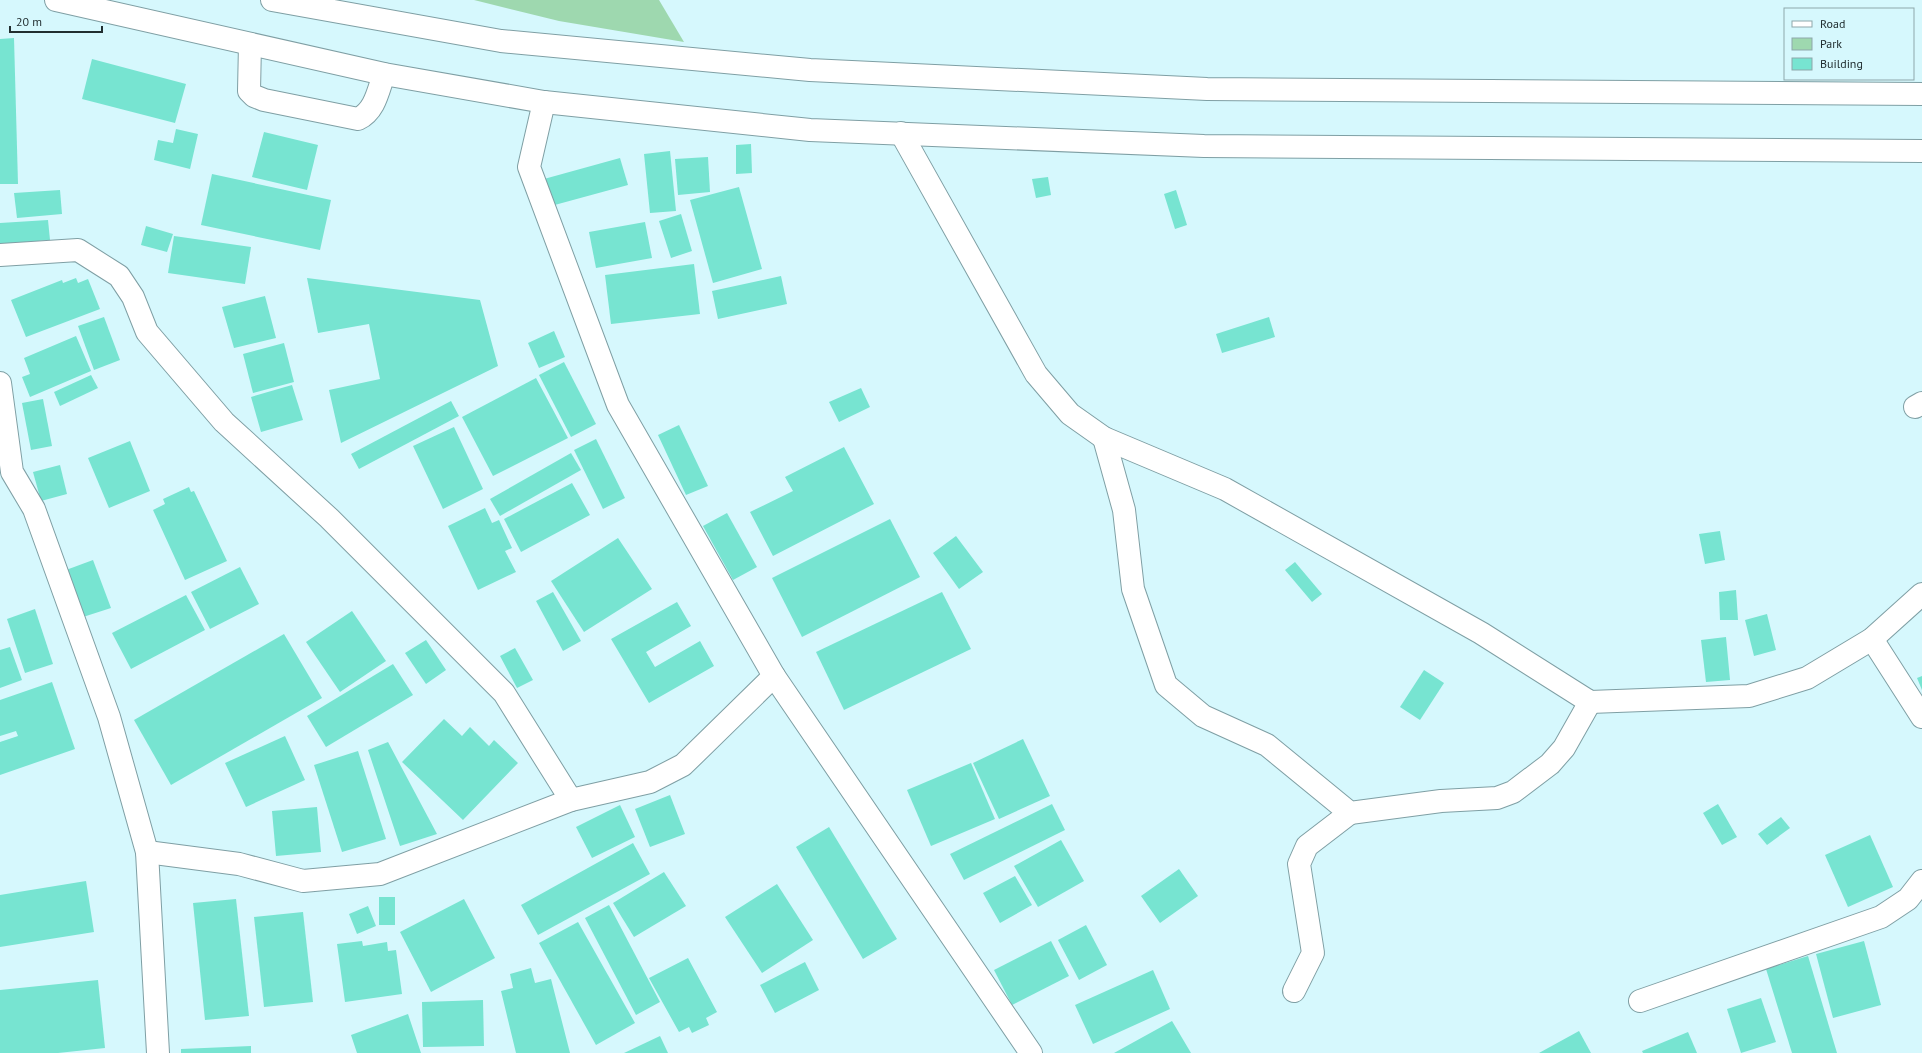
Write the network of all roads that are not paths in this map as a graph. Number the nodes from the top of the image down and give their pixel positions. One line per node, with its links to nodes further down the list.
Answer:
1 (56, 0): 3 (street)
2 (272, 0): 5 (street)
3 (250, 44): 4 (street); 4 (street)
4 (384, 74): 6 (street)
5 (1922, 94)
6 (544, 102): 7 (street); 15 (street)
7 (900, 134): 8 (street); 11 (street)
8 (1922, 151)
9 (0, 255): 18 (street)
10 (0, 383): 12 (street)
11 (1104, 438): 16 (street); 19 (street)
12 (6, 475): 20 (street)
13 (1922, 594): 14 (street)
14 (1872, 639): 16 (street); 17 (street)
15 (774, 676): 18 (street); 25 (street)
16 (1590, 702): 19 (street)
17 (1922, 717)
18 (571, 800): 20 (street)
19 (1350, 813): 22 (street)
20 (147, 852): 24 (street)
21 (1922, 881): 23 (street)
22 (1294, 992)
23 (1640, 1001)
24 (158, 1053)
25 (1031, 1053)

